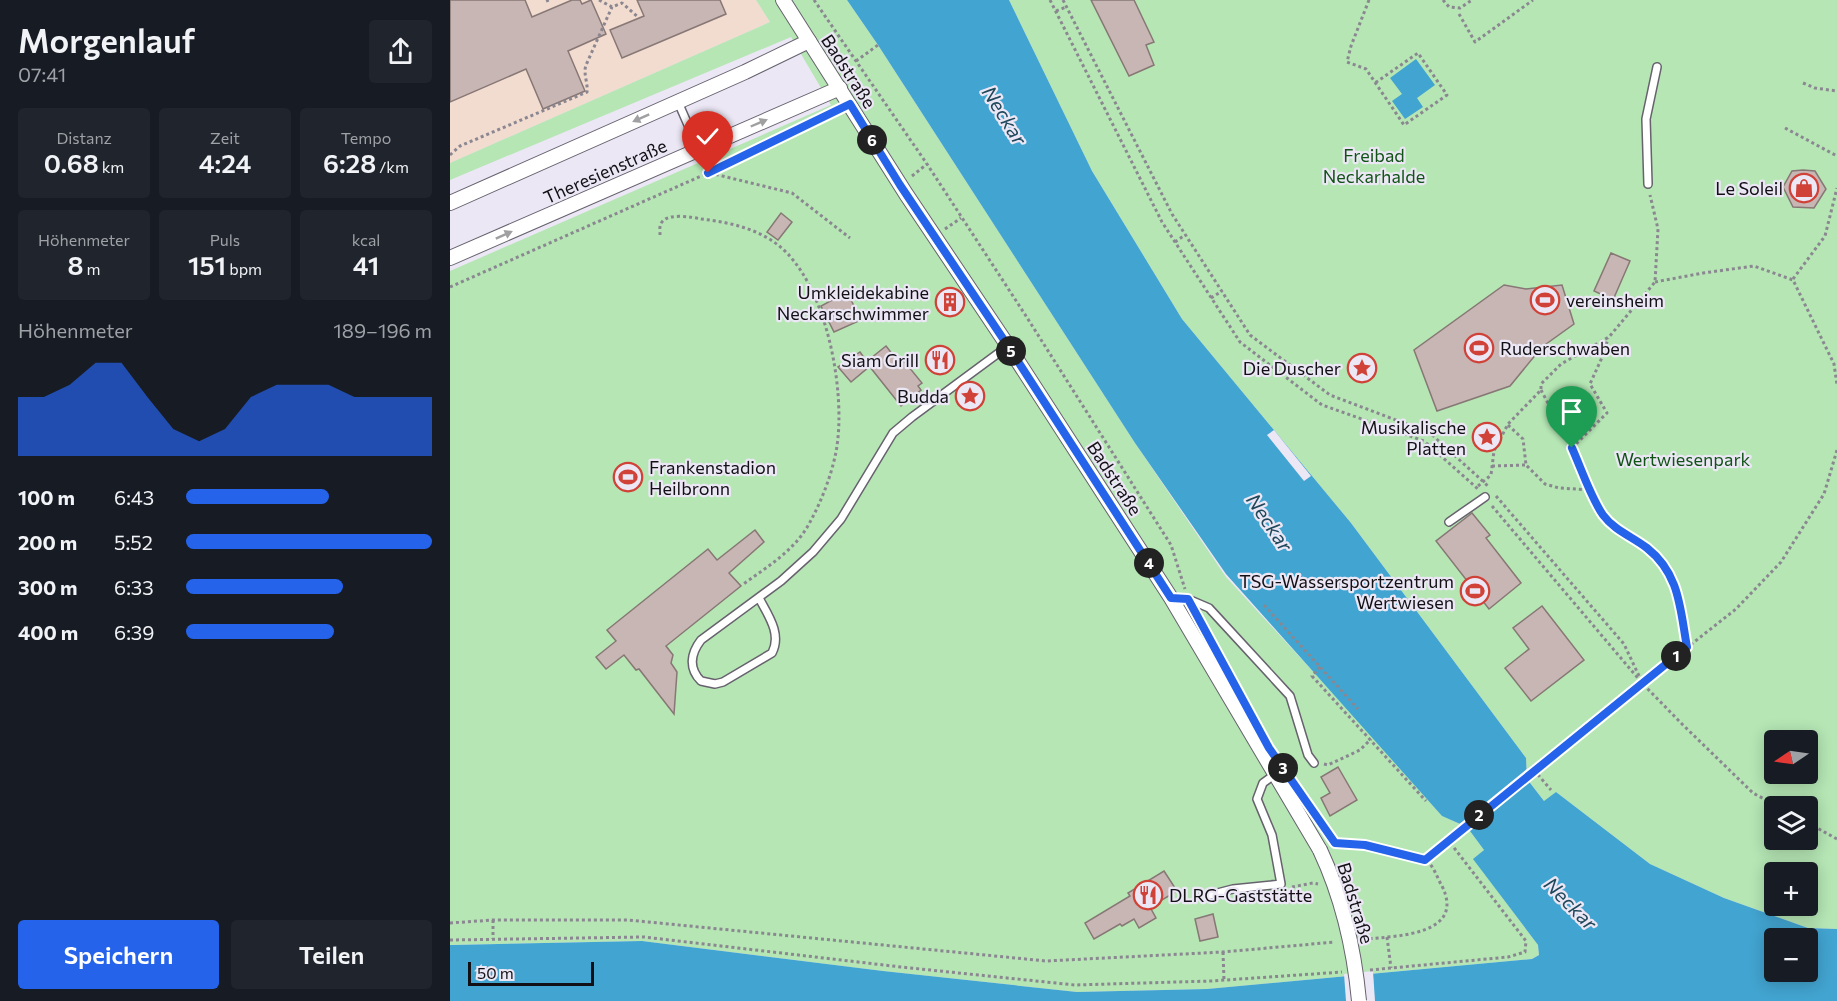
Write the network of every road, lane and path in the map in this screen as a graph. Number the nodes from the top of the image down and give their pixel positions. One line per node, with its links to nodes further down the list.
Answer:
1 (598, 0): 10 (path)
2 (783, 0): 15 (street, Badstraße)
3 (814, 0): 17 (path)
4 (1050, 0): 12 (path)
5 (1063, 0): 11 (path)
6 (1370, 0): 19 (path)
7 (1443, 0): 8 (path)
8 (1472, 0)
9 (1533, 0): 13 (path)
10 (612, 7): 14 (path); 29 (path)
11 (1066, 7): 12 (path); 24 (path)
12 (1056, 11): 26 (path)
13 (1459, 14)
14 (639, 18)
15 (809, 41): 21 (street, Badstraße); 23 (street, Theresienstraße)
16 (878, 45): 17 (path)
17 (856, 61): 62 (path)
18 (1657, 67): 32 (lane)
19 (1375, 83): 19 (path)
20 (1803, 83): 22 (path)
21 (840, 88): 25 (street, Badstraße); 28 (street, Theresienstraße, one-way to 21)
22 (1837, 91)
23 (678, 102): 28 (lane); 34 (street, Theresienstraße, one-way to 34)
24 (1114, 103): 26 (path); 36 (path)
25 (850, 104): 31 (path); 46 (street, Badstraße)
26 (1104, 108): 38 (path)
27 (1785, 128): 30 (path)
28 (699, 150): 39 (street, Theresienstraße, one-way to 28)
29 (450, 155)
30 (1837, 156)
31 (708, 173): 37 (path); 42 (path)
32 (1648, 184): 41 (path)
33 (1837, 191): 40 (path)
34 (450, 203)
35 (660, 235): 59 (path)
36 (1185, 235): 38 (path); 43 (path)
37 (850, 238)
38 (1175, 242): 44 (path)
39 (450, 258)
40 (1793, 280): 41 (path); 47 (path)
41 (1655, 282): 45 (path)
42 (450, 287)
43 (1222, 291): 44 (path); 54 (path)
44 (1211, 298): 55 (path)
45 (1608, 337): 48 (path); 50 (path)
46 (1008, 346): 60 (lane); 61 (street, Badstraße)
47 (1837, 385)
48 (1541, 390): 49 (path); 50 (path)
49 (1508, 424): 52 (path); 53 (path)
50 (1572, 448): 56 (path)
51 (1837, 450): 64 (path)
52 (1526, 465): 53 (path); 56 (path)
53 (1492, 466): 54 (path)
54 (1484, 481): 55 (path); 66 (path)
55 (1477, 487): 57 (path)
56 (1591, 490): 64 (path)
57 (1485, 497): 58 (lane); 66 (path)
58 (1449, 522)
59 (742, 585)
60 (759, 598): 60 (lane)
61 (1171, 598): 62 (lane); 71 (street, Badstraße)
62 (1188, 599): 69 (lane)
63 (1264, 605): 65 (path)
64 (1687, 647): 66 (path)
65 (1320, 667): 67 (path); 68 (path)
66 (1642, 682): 70 (path); 73 (path)
67 (1358, 709)
68 (1371, 739): 69 (path); 74 (path)
69 (1314, 764)
70 (1534, 770): 72 (path); 77 (path)
71 (1274, 775): 80 (lane); 93 (street, Badstraße, bridge)
72 (1551, 790)
73 (1764, 799)
74 (1426, 801)
75 (1818, 829): 76 (path)
76 (1837, 839)
77 (1446, 841): 79 (path); 89 (path)
78 (1335, 843): 79 (path)
79 (1425, 860): 83 (path)
80 (1202, 897)
81 (493, 920): 82 (path); 84 (path); 88 (path)
82 (450, 923)
83 (1387, 937): 86 (path); 89 (path)
84 (493, 939): 85 (path); 92 (path)
85 (450, 940)
86 (1357, 940)
87 (1336, 942): 88 (path)
88 (1223, 952): 92 (path)
89 (1390, 968): 90 (path)
90 (1367, 970)
91 (1343, 972): 92 (path)
92 (1224, 980)
93 (1359, 1001)

